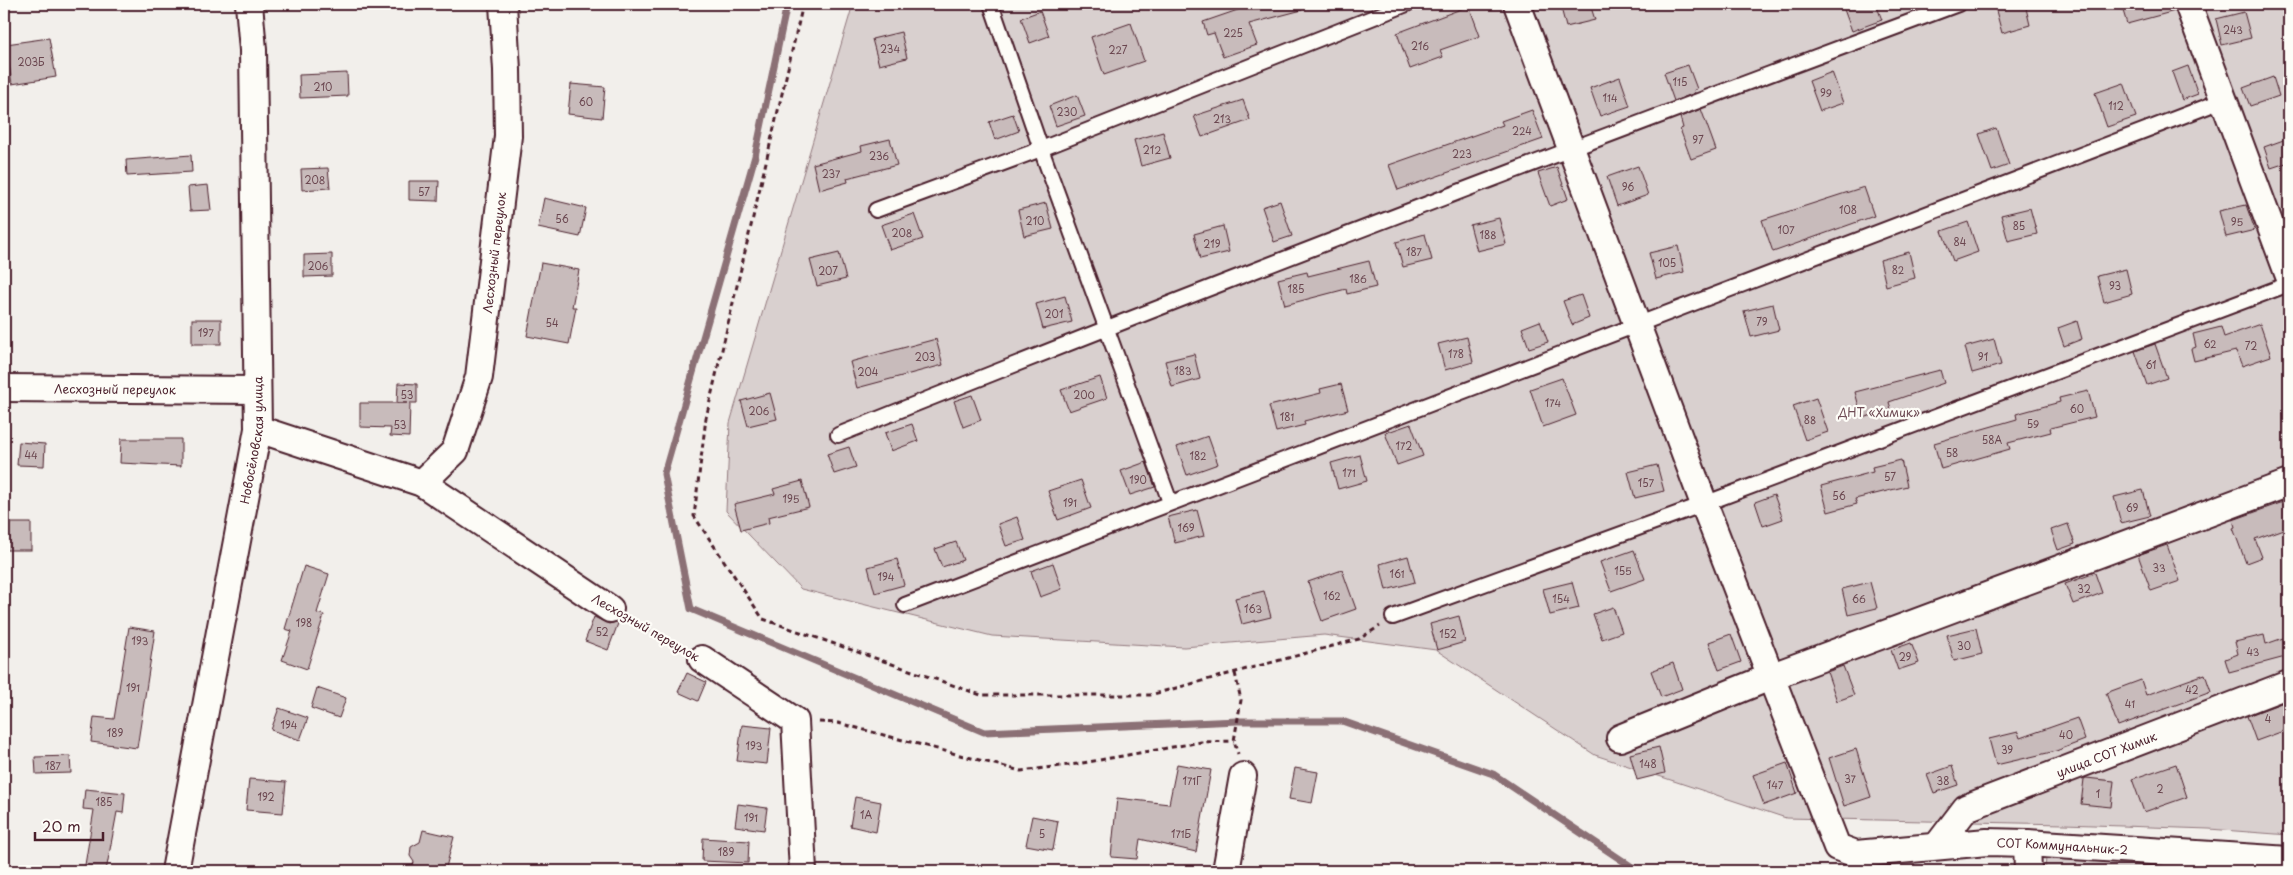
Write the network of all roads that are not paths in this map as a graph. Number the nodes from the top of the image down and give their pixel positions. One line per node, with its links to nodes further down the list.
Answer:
1 (249, 4): 17 (street, Новосёловская улица)
2 (503, 4): 20 (street, Лесхозный переулок)
3 (991, 4): 10 (lane)
4 (1407, 4): 10 (lane)
5 (1517, 4): 9 (street)
6 (1958, 4): 9 (lane)
7 (2188, 4): 8 (street)
8 (2224, 100): 12 (street); 14 (lane)
9 (1569, 148): 14 (street); 15 (lane)
10 (1041, 150): 11 (lane); 15 (lane)
11 (876, 210)
12 (2289, 276)
13 (2289, 284): 23 (lane)
14 (1637, 324): 22 (lane); 23 (street)
15 (1106, 328): 19 (lane); 22 (lane)
16 (4, 388): 17 (street, Лесхозный переулок)
17 (256, 390): 18 (street, Новосёловская улица)
18 (258, 429): 20 (street, Лесхозный переулок); 35 (street, Новосёловская улица)
19 (838, 435)
20 (422, 483): 25 (street, Лесхозный переулок)
21 (2289, 483): 28 (street)
22 (1170, 502): 24 (lane)
23 (1704, 504): 26 (lane); 28 (street)
24 (905, 605)
25 (610, 609)
26 (1393, 617)
27 (702, 659): 36 (street, Лесхозный переулок)
28 (1770, 677): 30 (street); 33 (street, СОТ Коммунальник-2)
29 (2289, 684): 33 (street, улица СОТ Химик)
30 (1620, 738)
31 (1244, 776): 37 (street)
32 (2027, 843): 33 (street, СОТ Коммунальник-2); 34 (street, СОТ Коммунальник-2); 38 (street)
33 (1938, 846)
34 (2289, 860)
35 (175, 871)
36 (803, 871)
37 (1226, 871)
38 (2028, 871)

